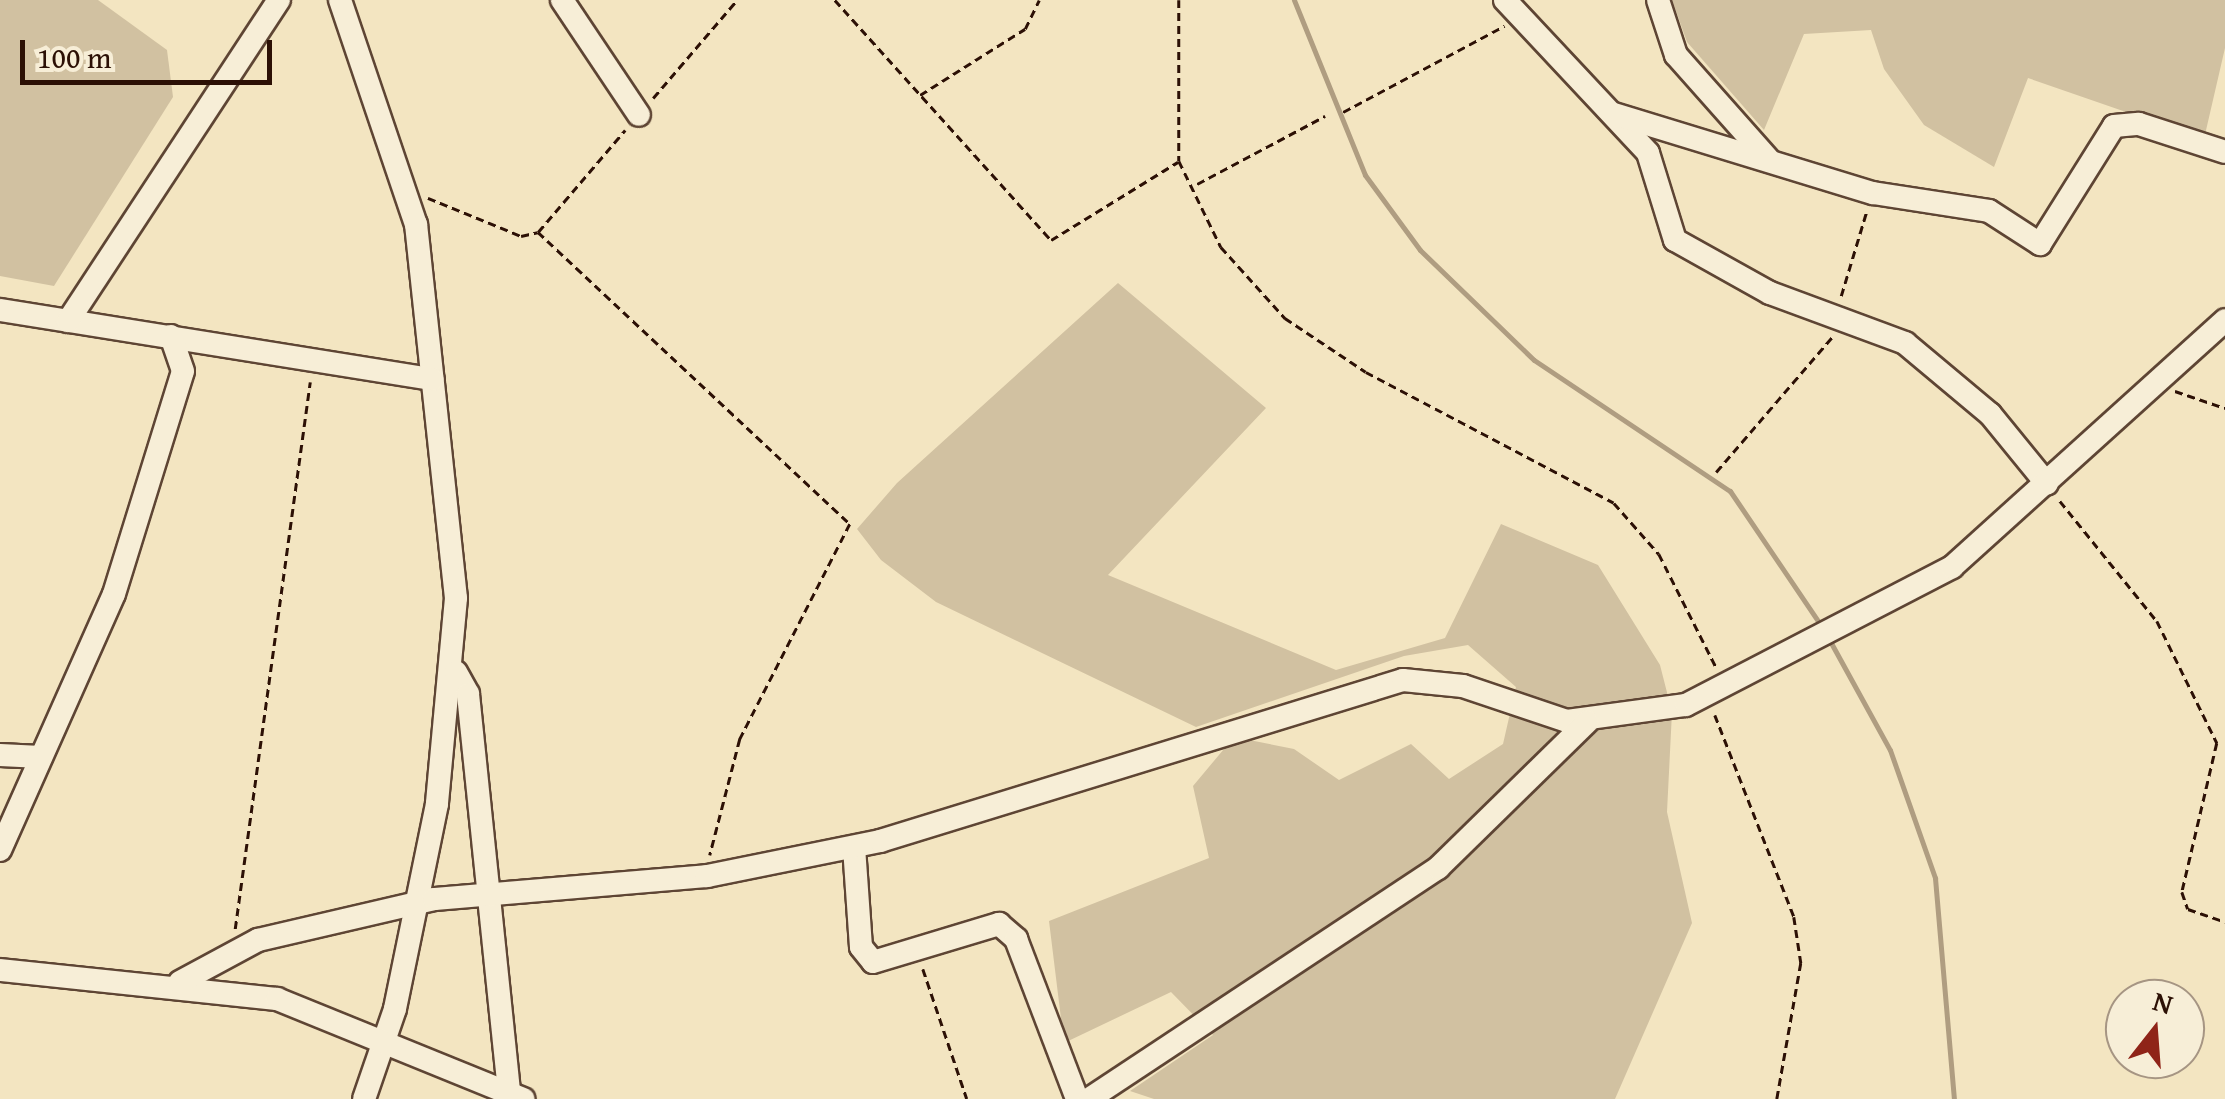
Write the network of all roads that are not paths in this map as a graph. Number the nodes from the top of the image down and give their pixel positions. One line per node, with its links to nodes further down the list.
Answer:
1 (279, 0): 12 (street)
2 (340, 0): 14 (street)
3 (562, 0): 7 (street)
4 (1658, 0): 9 (street)
5 (1512, 9): 6 (street)
6 (1610, 113): 9 (street); 15 (street)
7 (639, 115)
8 (2225, 152): 9 (street)
9 (1770, 161)
10 (0, 310): 12 (street)
11 (2225, 320): 15 (street)
12 (68, 321): 13 (street)
13 (171, 336): 14 (street); 19 (street)
14 (433, 379): 16 (street)
15 (2046, 484): 17 (street)
16 (455, 671): 22 (street); 23 (street)
17 (1587, 722): 20 (street); 30 (street)
18 (0, 754): 19 (street)
19 (41, 757): 21 (street)
20 (854, 847): 22 (street); 29 (street)
21 (0, 850)
22 (490, 889): 23 (street); 27 (street)
23 (418, 903): 25 (street); 26 (street)
24 (0, 970): 25 (street)
25 (180, 982): 26 (street)
26 (386, 1041): 27 (street); 28 (street)
27 (516, 1096)
28 (364, 1099)
29 (1077, 1099)
30 (1090, 1099)

